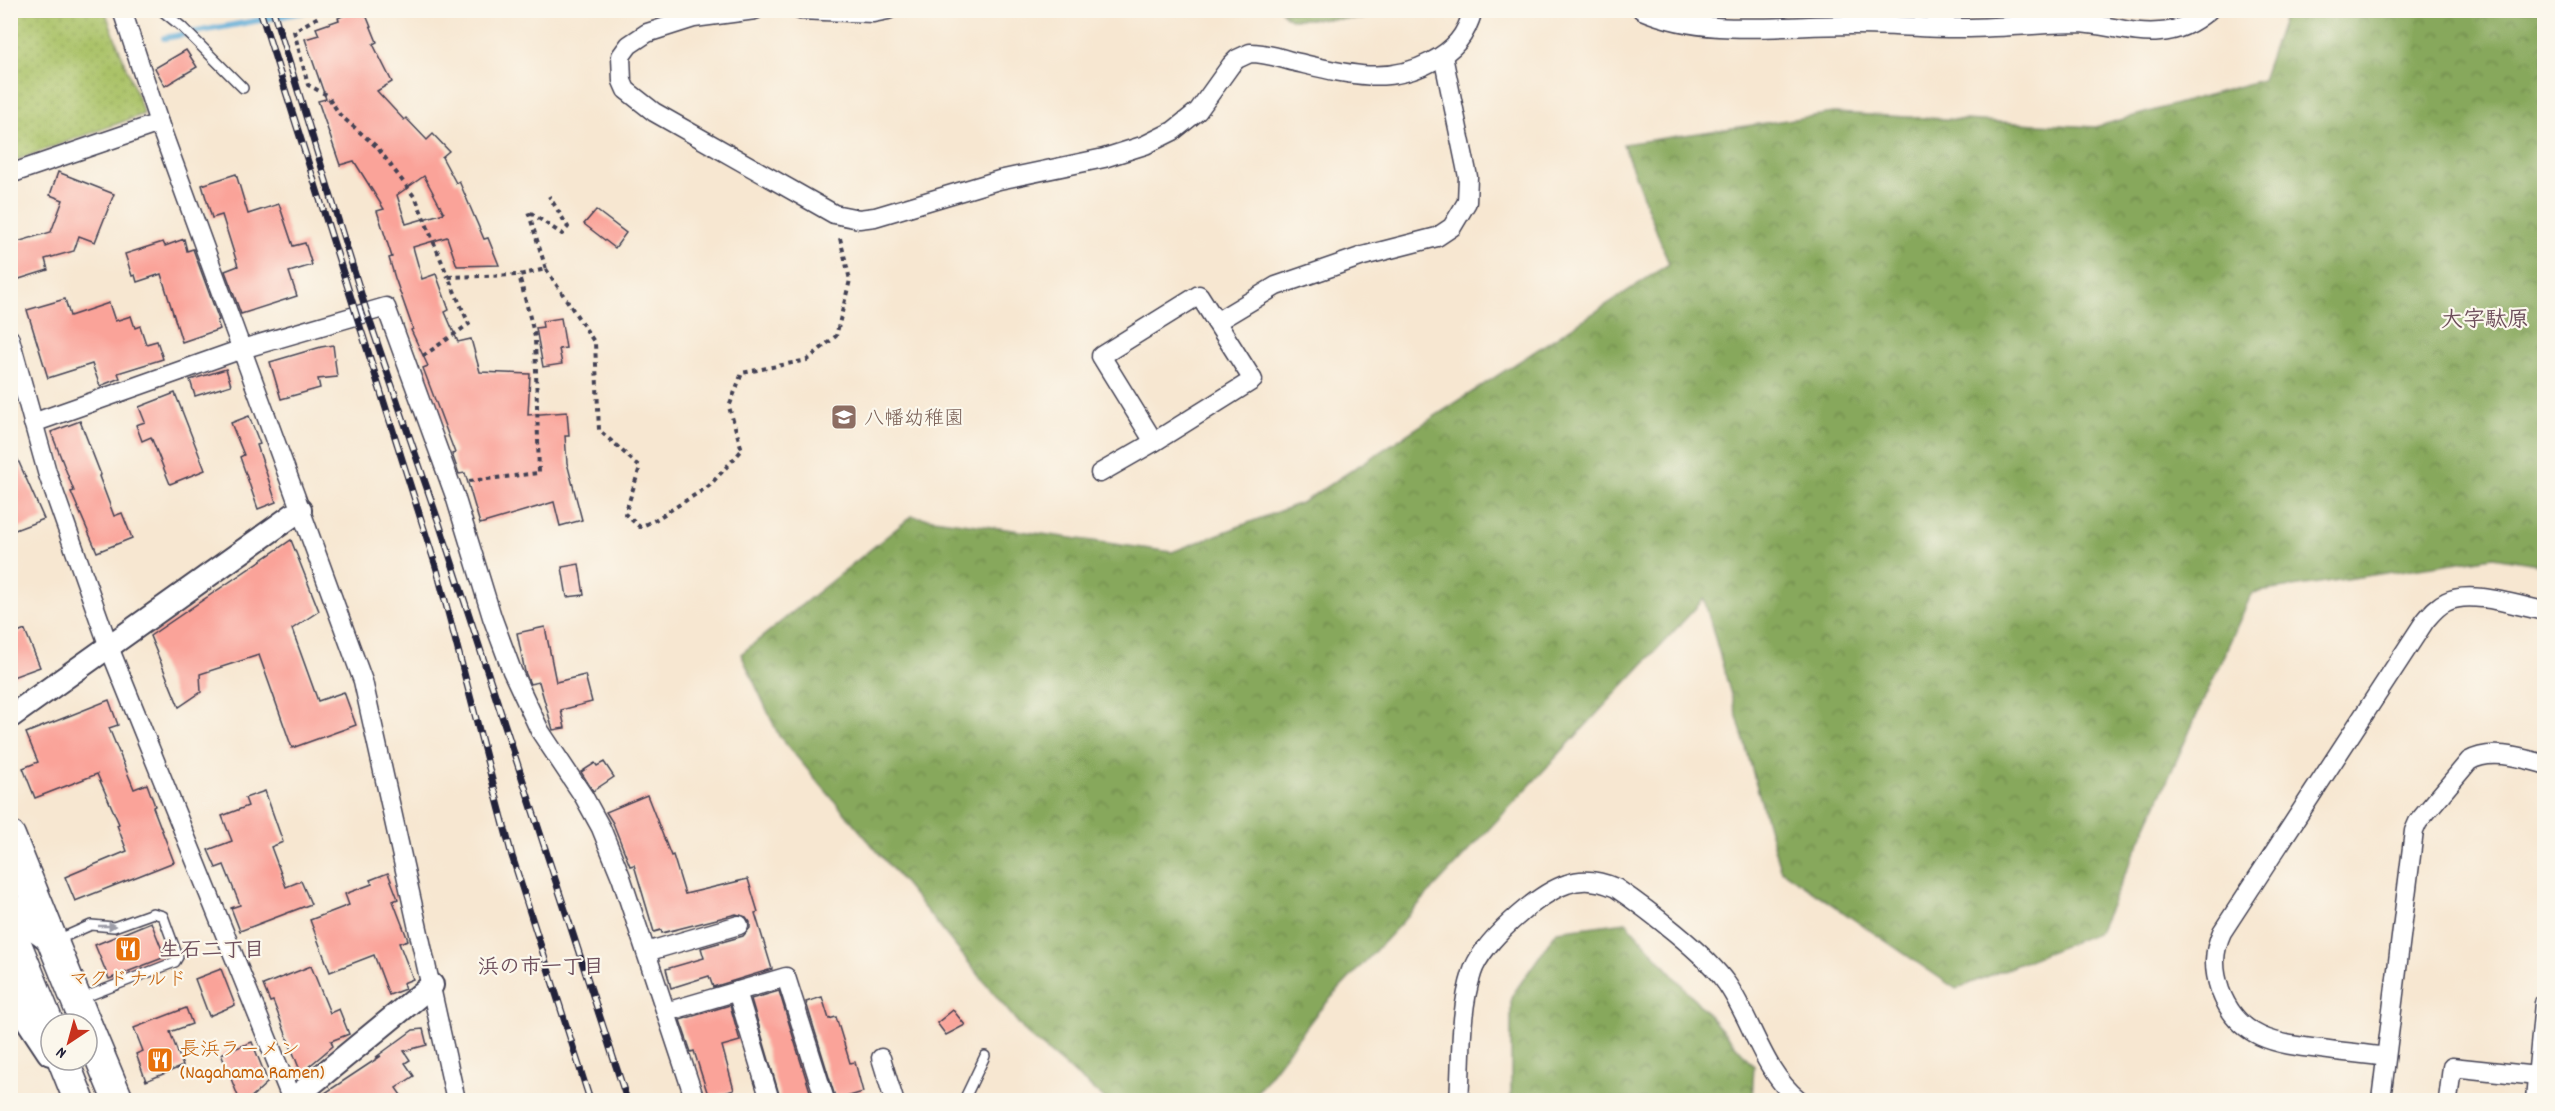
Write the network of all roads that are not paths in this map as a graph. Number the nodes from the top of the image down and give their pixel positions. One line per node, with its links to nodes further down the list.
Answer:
1 (122, 10): 12 (street)
2 (161, 10): 11 (lane)
3 (755, 10): 10 (street)
4 (800, 10): 5 (street)
5 (888, 10)
6 (1473, 10): 10 (street)
7 (1642, 10): 9 (street)
8 (2209, 10): 9 (street)
9 (1857, 18)
10 (1443, 56): 14 (street)
11 (243, 88)
12 (159, 123): 13 (street); 16 (street)
13 (10, 174)
14 (1216, 322): 18 (street); 18 (street)
15 (10, 339): 17 (street)
16 (242, 349): 17 (street); 20 (street); 30 (street)
17 (33, 423): 22 (street)
18 (1154, 442): 19 (street)
19 (1100, 473)
20 (300, 510): 22 (street); 31 (street)
21 (2544, 611): 42 (street)
22 (109, 647): 23 (street); 46 (street)
23 (10, 717)
24 (2544, 764): 42 (street)
25 (10, 836): 29 (highway)
26 (10, 908): 29 (main road)
27 (739, 925): 30 (street)
28 (10, 929): 35 (highway)
29 (52, 940): 36 (highway); 37 (lane, one-way to 37)
30 (646, 952): 38 (street)
31 (432, 985): 46 (street); 47 (street)
32 (10, 989): 39 (main road)
33 (737, 991): 38 (street); 49 (street); 50 (street)
34 (2544, 1004): 44 (street)
35 (44, 1012)
36 (81, 1012)
37 (91, 1012)
38 (666, 1012): 48 (street)
39 (39, 1033)
40 (99, 1055): 45 (highway)
41 (985, 1056): 52 (lane)
42 (2386, 1057): 55 (street)
43 (881, 1058): 51 (street)
44 (2537, 1076): 56 (street); 57 (street)
45 (118, 1101)
46 (292, 1101)
47 (456, 1101)
48 (695, 1101)
49 (770, 1101)
50 (825, 1101)
51 (894, 1101)
52 (964, 1101)
53 (1459, 1101): 54 (street)
54 (1798, 1101)
55 (2381, 1101)
56 (2448, 1101)
57 (2535, 1101)

